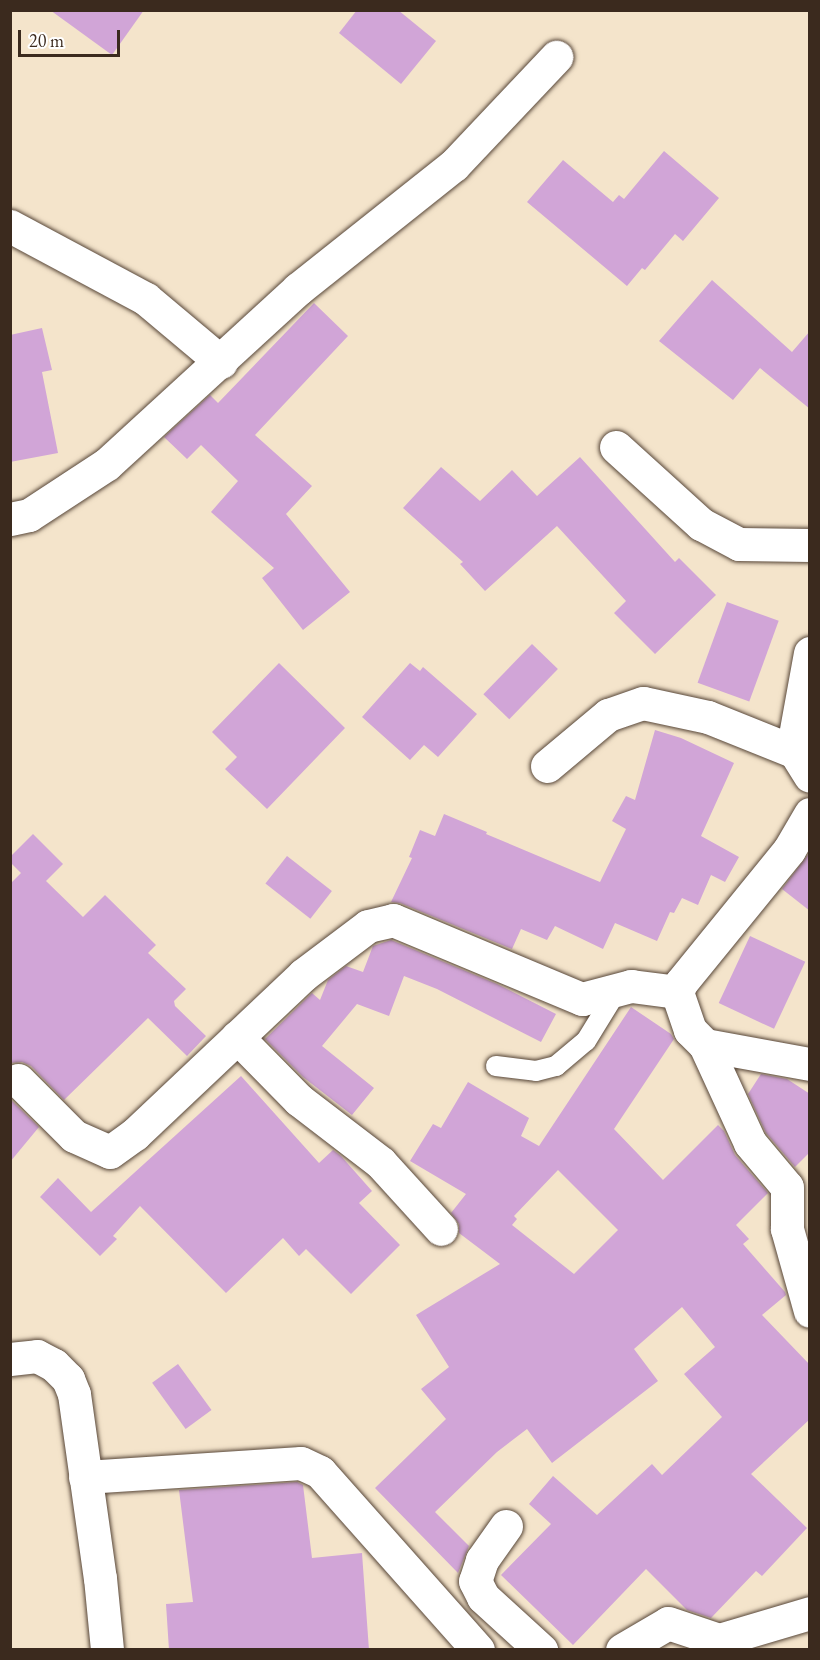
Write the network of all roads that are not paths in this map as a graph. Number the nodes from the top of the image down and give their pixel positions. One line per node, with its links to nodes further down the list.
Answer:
1 (556, 57): 3 (street)
2 (10, 226): 3 (street)
3 (221, 362): 5 (street)
4 (616, 447): 6 (street)
5 (10, 519)
6 (810, 545)
7 (810, 653): 8 (street)
8 (802, 764): 9 (street)
9 (547, 766)
10 (810, 814): 12 (street)
11 (618, 989): 12 (street); 13 (street); 16 (lane)
12 (676, 992): 14 (street)
13 (237, 1037): 17 (street); 18 (street)
14 (705, 1045): 15 (street); 19 (street)
15 (810, 1064)
16 (496, 1066)
17 (18, 1080)
18 (441, 1229)
19 (810, 1311)
20 (10, 1359): 21 (street)
21 (86, 1477): 24 (street); 25 (street)
22 (506, 1526): 26 (street)
23 (810, 1613): 27 (street)
24 (107, 1650)
25 (478, 1650)
26 (541, 1650)
27 (622, 1650)

